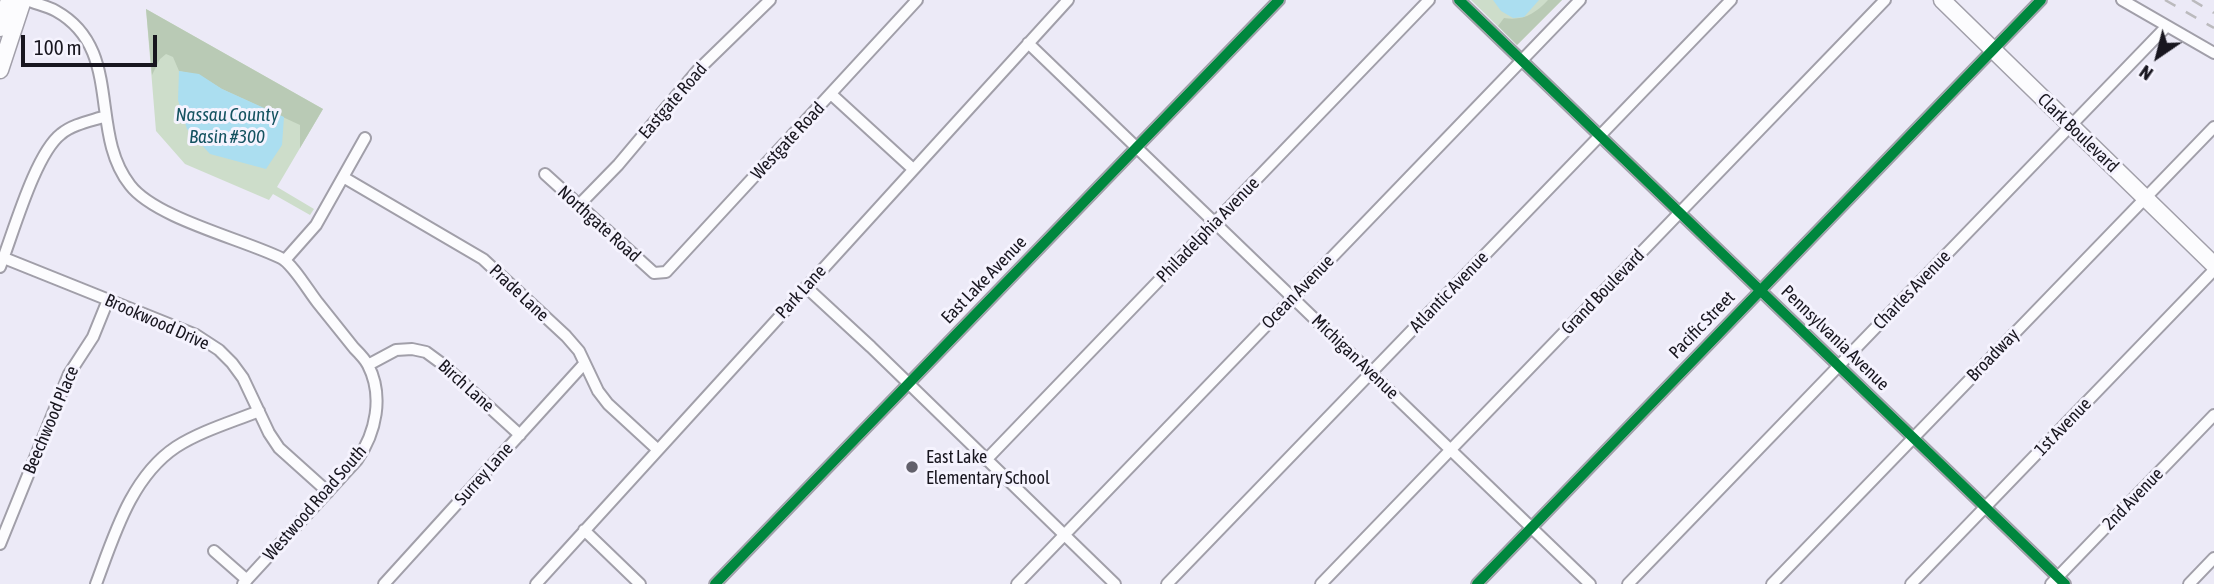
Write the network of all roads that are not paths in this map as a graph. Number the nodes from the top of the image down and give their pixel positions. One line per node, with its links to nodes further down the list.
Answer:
1 (9, 0): 16 (street)
2 (25, 0): 19 (street); 24 (street, Westwood Road South)
3 (770, 0): 34 (street, Eastgate Road)
4 (916, 0): 23 (street, Westgate Road)
5 (1068, 0): 17 (street, Park Lane)
6 (1279, 0): 29 (street, East Lake Avenue)
7 (1429, 0): 36 (street, Philadelphia Avenue)
8 (1460, 0): 21 (street, Pennsylvania Avenue)
9 (1580, 0): 21 (street, Ocean Avenue)
10 (1731, 0): 27 (street, Atlantic Avenue)
11 (1885, 0): 35 (street, Grand Boulevard)
12 (1942, 0): 18 (street, Clark Boulevard)
13 (2040, 0): 18 (street, Pacific Street)
14 (2122, 0): 15 (street)
15 (2167, 26): 20 (street); 25 (street, Charles Avenue)
16 (0, 28)
17 (1028, 43): 29 (street, Michigan Avenue); 30 (street, Park Lane)
18 (1993, 50): 25 (street, Clark Boulevard); 42 (street, Pacific Street)
19 (3, 52): 22 (street)
20 (2214, 53)
21 (1522, 60): 27 (street, Pennsylvania Avenue); 43 (street, Ocean Avenue)
22 (0, 70)
23 (831, 94): 30 (street); 40 (street, Westgate Road)
24 (106, 116): 37 (street, Westwood Road South); 38 (street)
25 (2070, 125): 33 (street, Clark Boulevard); 47 (street, Charles Avenue)
26 (2214, 127): 33 (street, Broadway)
27 (1600, 136): 35 (street, Pennsylvania Avenue); 48 (street, Atlantic Avenue)
28 (365, 138): 32 (street)
29 (1137, 147): 36 (street, Michigan Avenue); 49 (street, East Lake Avenue)
30 (913, 169): 41 (street, Park Lane)
31 (545, 174): 34 (street, Northgate Road)
32 (343, 177): 37 (street); 45 (street, Prade Lane)
33 (2145, 198): 39 (street, Clark Boulevard); 53 (street, Broadway)
34 (579, 205): 40 (street, Northgate Road)
35 (1679, 213): 42 (street, Pennsylvania Avenue); 54 (street, Grand Boulevard)
36 (1216, 222): 43 (street, Michigan Avenue); 56 (street, Philadelphia Avenue)
37 (285, 260): 46 (street, Westwood Road South)
38 (2, 262): 44 (street, Brookwood Drive)
39 (2214, 268): 58 (street, 1st Avenue)
40 (654, 273)
41 (806, 287): 49 (street); 55 (street, Park Lane)
42 (1760, 291): 47 (street, Pennsylvania Avenue); 59 (street, Pacific Street)
43 (1293, 297): 48 (street, Michigan Avenue); 61 (street, Ocean Avenue)
44 (108, 300): 50 (street, Brookwood Drive); 62 (street, Beechwood Place)
45 (584, 364): 52 (street, Surrey Lane); 55 (street, Prade Lane)
46 (368, 365): 52 (street, Birch Lane); 57 (street, Westwood Road South)
47 (1838, 366): 53 (street, Pennsylvania Avenue); 78 (street, Charles Avenue)
48 (1371, 373): 54 (street, Michigan Avenue); 74 (street, Atlantic Avenue)
49 (908, 384): 56 (street); 71 (street, East Lake Avenue)
50 (259, 411): 57 (street, Brookwood Drive); 67 (street)
51 (2214, 415): 66 (street, 2nd Avenue)
52 (520, 435): 68 (street, Surrey Lane)
53 (1913, 438): 58 (street, Pennsylvania Avenue); 79 (street, Broadway)
54 (1451, 449): 59 (street, Michigan Avenue); 75 (street, Grand Boulevard)
55 (658, 450): 60 (street, Park Lane)
56 (986, 460): 61 (street)
57 (328, 492): 65 (street, Westwood Road South)
58 (1985, 507): 66 (street, Pennsylvania Avenue); 80 (street, 1st Avenue)
59 (1532, 527): 76 (street, Pacific Street); 77 (street, Michigan Avenue)
60 (584, 530): 69 (street, Park Lane); 70 (street)
61 (1064, 535): 72 (street, Ocean Avenue); 73 (street)
62 (0, 544)
63 (214, 551): 65 (street)
64 (2213, 560): 81 (street)
65 (245, 582)
66 (2058, 582)
67 (96, 584)
68 (384, 584)
69 (536, 584)
70 (640, 584)
71 (715, 584)
72 (1017, 584)
73 (1115, 584)
74 (1167, 584)
75 (1321, 584)
76 (1477, 584)
77 (1590, 584)
78 (1628, 584)
79 (1772, 584)
80 (1911, 584)
81 (2189, 584)

